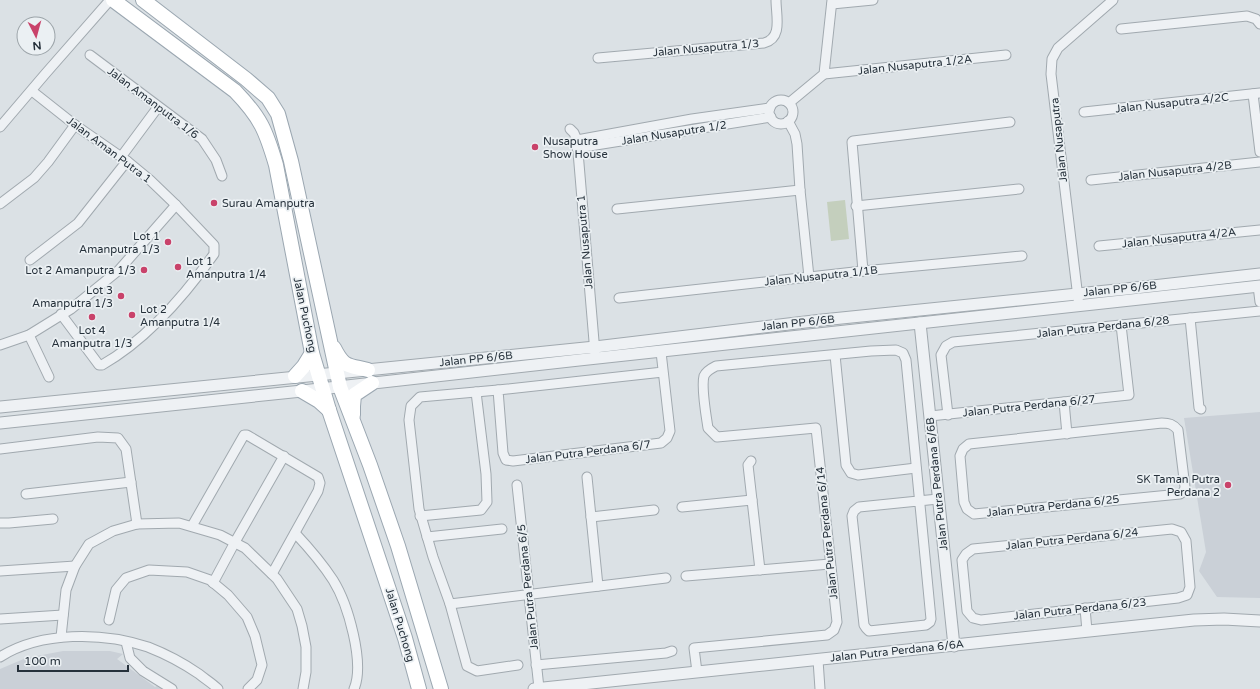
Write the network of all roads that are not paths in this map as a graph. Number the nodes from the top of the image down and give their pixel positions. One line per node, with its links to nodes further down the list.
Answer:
1 (110, 0): 15 (street)
2 (113, 0): 64 (main road, Jalan Puchong)
3 (132, 0): 7 (main road)
4 (776, 0): 13 (street, Jalan Nusaputra 1/3)
5 (873, 0): 8 (street)
6 (1113, 0): 50 (street, Jalan Nusaputra)
7 (146, 2): 60 (main road, Jalan Puchong)
8 (832, 2): 14 (street)
9 (1260, 24): 10 (street)
10 (1121, 29)
11 (90, 55): 18 (street, Jalan Amanputra 1/6)
12 (1006, 55): 14 (street, Jalan Nusaputra 1/2A)
13 (598, 58)
14 (824, 74): 17 (street)
15 (32, 91): 25 (street, Jalan Aman Putra 1); 26 (street)
16 (1256, 93): 19 (street, Jalan Nusaputra 4/2C); 31 (street)
17 (789, 103): 20 (street); 22 (street)
18 (158, 107): 32 (street); 34 (street, Jalan Amanputra 1/6)
19 (1084, 112)
20 (770, 113): 21 (street, Jalan Nusaputra 1/2); 22 (street); 28 (street, Jalan Nusaputra 1/2)
21 (692, 119): 24 (street, Jalan Nusaputra 1/2); 28 (street)
22 (788, 121): 37 (street)
23 (1010, 122): 40 (street)
24 (668, 123): 29 (street); 30 (street, Jalan Nusaputra 1/2)
25 (75, 125): 32 (street, Jalan Aman Putra 1); 38 (street)
26 (0, 127)
27 (570, 129): 30 (street, Jalan Nusaputra 1)
28 (695, 130): 29 (street, Jalan Nusaputra 1/2)
29 (670, 134): 30 (street, Jalan Nusaputra 1/2)
30 (577, 144): 62 (street, Jalan Nusaputra 1)
31 (1260, 152)
32 (124, 159): 39 (street, Jalan Aman Putra 1); 45 (street)
33 (1260, 162): 35 (street, Jalan Nusaputra 4/2B)
34 (222, 176)
35 (1091, 180)
36 (1019, 189): 40 (street)
37 (800, 190): 41 (street); 48 (street)
38 (0, 204)
39 (176, 205): 55 (street); 55 (street, Jalan Aman Putra 1)
40 (856, 206): 46 (street)
41 (618, 209)
42 (1260, 230): 43 (street, Jalan Nusaputra 4/2A)
43 (1099, 246)
44 (1022, 256): 46 (street, Jalan Nusaputra 1/1B)
45 (30, 260)
46 (863, 272): 48 (street, Jalan Nusaputra 1/1B)
47 (1260, 274): 50 (street, Jalan PP 6/6B)
48 (808, 277): 51 (street, Jalan Nusaputra 1/1B)
49 (1259, 286): 52 (street); 53 (street, Jalan PP 6/6B)
50 (1078, 294): 53 (street, Jalan Nusaputra); 62 (street, Jalan PP 6/6B)
51 (620, 298)
52 (1260, 302)
53 (1079, 306): 57 (street, Jalan PP 6/6B)
54 (1260, 311): 56 (street, Jalan Putra Perdana 6/28)
55 (61, 314): 59 (street)
56 (1190, 318): 58 (street, Jalan Putra Perdana 6/28); 80 (street)
57 (920, 323): 63 (street, Jalan PP 6/6B); 83 (street, Jalan Putra Perdana 6/6B)
58 (1121, 325): 78 (street, Jalan Putra Perdana 6/27); 82 (street, Jalan Putra Perdana 6/28)
59 (29, 334): 61 (street); 72 (street)
60 (329, 339): 67 (main road, Jalan Puchong); 71 (main road)
61 (0, 345)
62 (595, 346): 66 (street, Jalan Nusaputra 1); 71 (street, Jalan PP 6/6B)
63 (661, 352): 66 (street, Jalan PP 6/6B); 68 (street)
64 (312, 353): 69 (main road, Jalan Puchong); 70 (main road)
65 (834, 355): 90 (street); 90 (street); 110 (street, Jalan Putra Perdana 6/14)
66 (596, 358): 71 (street, Jalan PP 6/6B)
67 (336, 372): 69 (street, Jalan PP 6/6B); 71 (street, Jalan PP 6/6B); 73 (main road, Jalan Puchong)
68 (663, 372): 75 (street); 75 (street, Jalan Putra Perdana 6/7)
69 (319, 374): 70 (street, Jalan PP 6/6B); 74 (main road, Jalan Puchong)
70 (295, 376): 79 (street, Jalan PP 6/6B)
71 (370, 376): 73 (street, Jalan PP 6/6B); 85 (main road)
72 (48, 377)
73 (340, 387): 74 (street, Jalan PP 6/6B); 85 (main road, Jalan Puchong)
74 (323, 389): 76 (street, Jalan PP 6/6B); 81 (main road, Jalan Puchong)
75 (498, 390): 77 (street)
76 (302, 391): 81 (main road); 84 (street, Jalan PP 6/6B)
77 (476, 392): 100 (street); 100 (street)
78 (1064, 402): 82 (street, Jalan Putra Perdana 6/27); 86 (street)
79 (0, 407)
80 (1201, 409)
81 (328, 410): 144 (main road, Jalan Puchong)
82 (948, 415): 83 (street, Jalan Putra Perdana 6/27)
83 (930, 416): 95 (street, Jalan Putra Perdana 6/6B)
84 (0, 423)
85 (354, 423): 145 (main road, Jalan Puchong)
86 (1067, 434): 86 (street, Jalan Putra Perdana 6/25)
87 (0, 449): 92 (street)
88 (284, 456): 105 (street); 107 (street); 109 (street)
89 (751, 461): 96 (street)
90 (916, 468): 97 (street)
91 (586, 477): 101 (street)
92 (131, 482): 94 (street); 104 (street)
93 (517, 485): 119 (street, Jalan Putra Perdana 6/5)
94 (26, 494)
95 (938, 499): 97 (street); 131 (street, Jalan Putra Perdana 6/6B)
96 (752, 500): 98 (street); 112 (street)
97 (920, 500): 97 (street)
98 (682, 507)
99 (654, 510): 101 (street)
100 (420, 516): 108 (street)
101 (591, 517): 118 (street)
102 (54, 519): 103 (street)
103 (0, 523)
104 (137, 524): 105 (street); 111 (street)
105 (192, 526): 109 (street)
106 (502, 529): 108 (street)
107 (295, 533): 114 (street); 143 (street)
108 (426, 537): 121 (street)
109 (235, 542): 114 (street); 117 (street)
110 (830, 564): 112 (street); 137 (street, Jalan Putra Perdana 6/14)
111 (75, 566): 113 (street); 123 (street)
112 (760, 570): 115 (street)
113 (0, 571)
114 (272, 574): 138 (street)
115 (686, 576)
116 (666, 578): 118 (street)
117 (213, 583): 125 (street); 142 (street)
118 (598, 586): 119 (street)
119 (529, 594): 121 (street); 136 (street, Jalan Putra Perdana 6/5)
120 (1178, 598): 122 (street, Jalan Putra Perdana 6/23); 126 (street, Jalan Putra Perdana 6/24)
121 (450, 604): 135 (street)
122 (1085, 608): 126 (street, Jalan Putra Perdana 6/23); 128 (street)
123 (63, 615): 124 (street); 129 (street)
124 (0, 619)
125 (109, 620)
126 (981, 620)
127 (1260, 621): 128 (street, Jalan Putra Perdana 6/6A)
128 (1087, 631): 131 (street, Jalan Putra Perdana 6/6A)
129 (61, 637): 130 (street); 133 (street)
130 (126, 642): 140 (street); 141 (street)
131 (954, 646): 134 (street, Jalan Putra Perdana 6/6A)
132 (672, 651): 136 (street)
133 (0, 657)
134 (818, 660): 137 (street, Jalan Putra Perdana 6/6A); 147 (street)
135 (518, 665)
136 (536, 665): 139 (street, Jalan Putra Perdana 6/5)
137 (697, 672): 139 (street, Jalan Putra Perdana 6/6A)
138 (306, 688)
139 (539, 688): 146 (street, Jalan Putra Perdana 6/6A)
140 (172, 689)
141 (218, 689)
142 (248, 689)
143 (354, 689)
144 (419, 689)
145 (441, 689)
146 (534, 689)
147 (820, 689)

